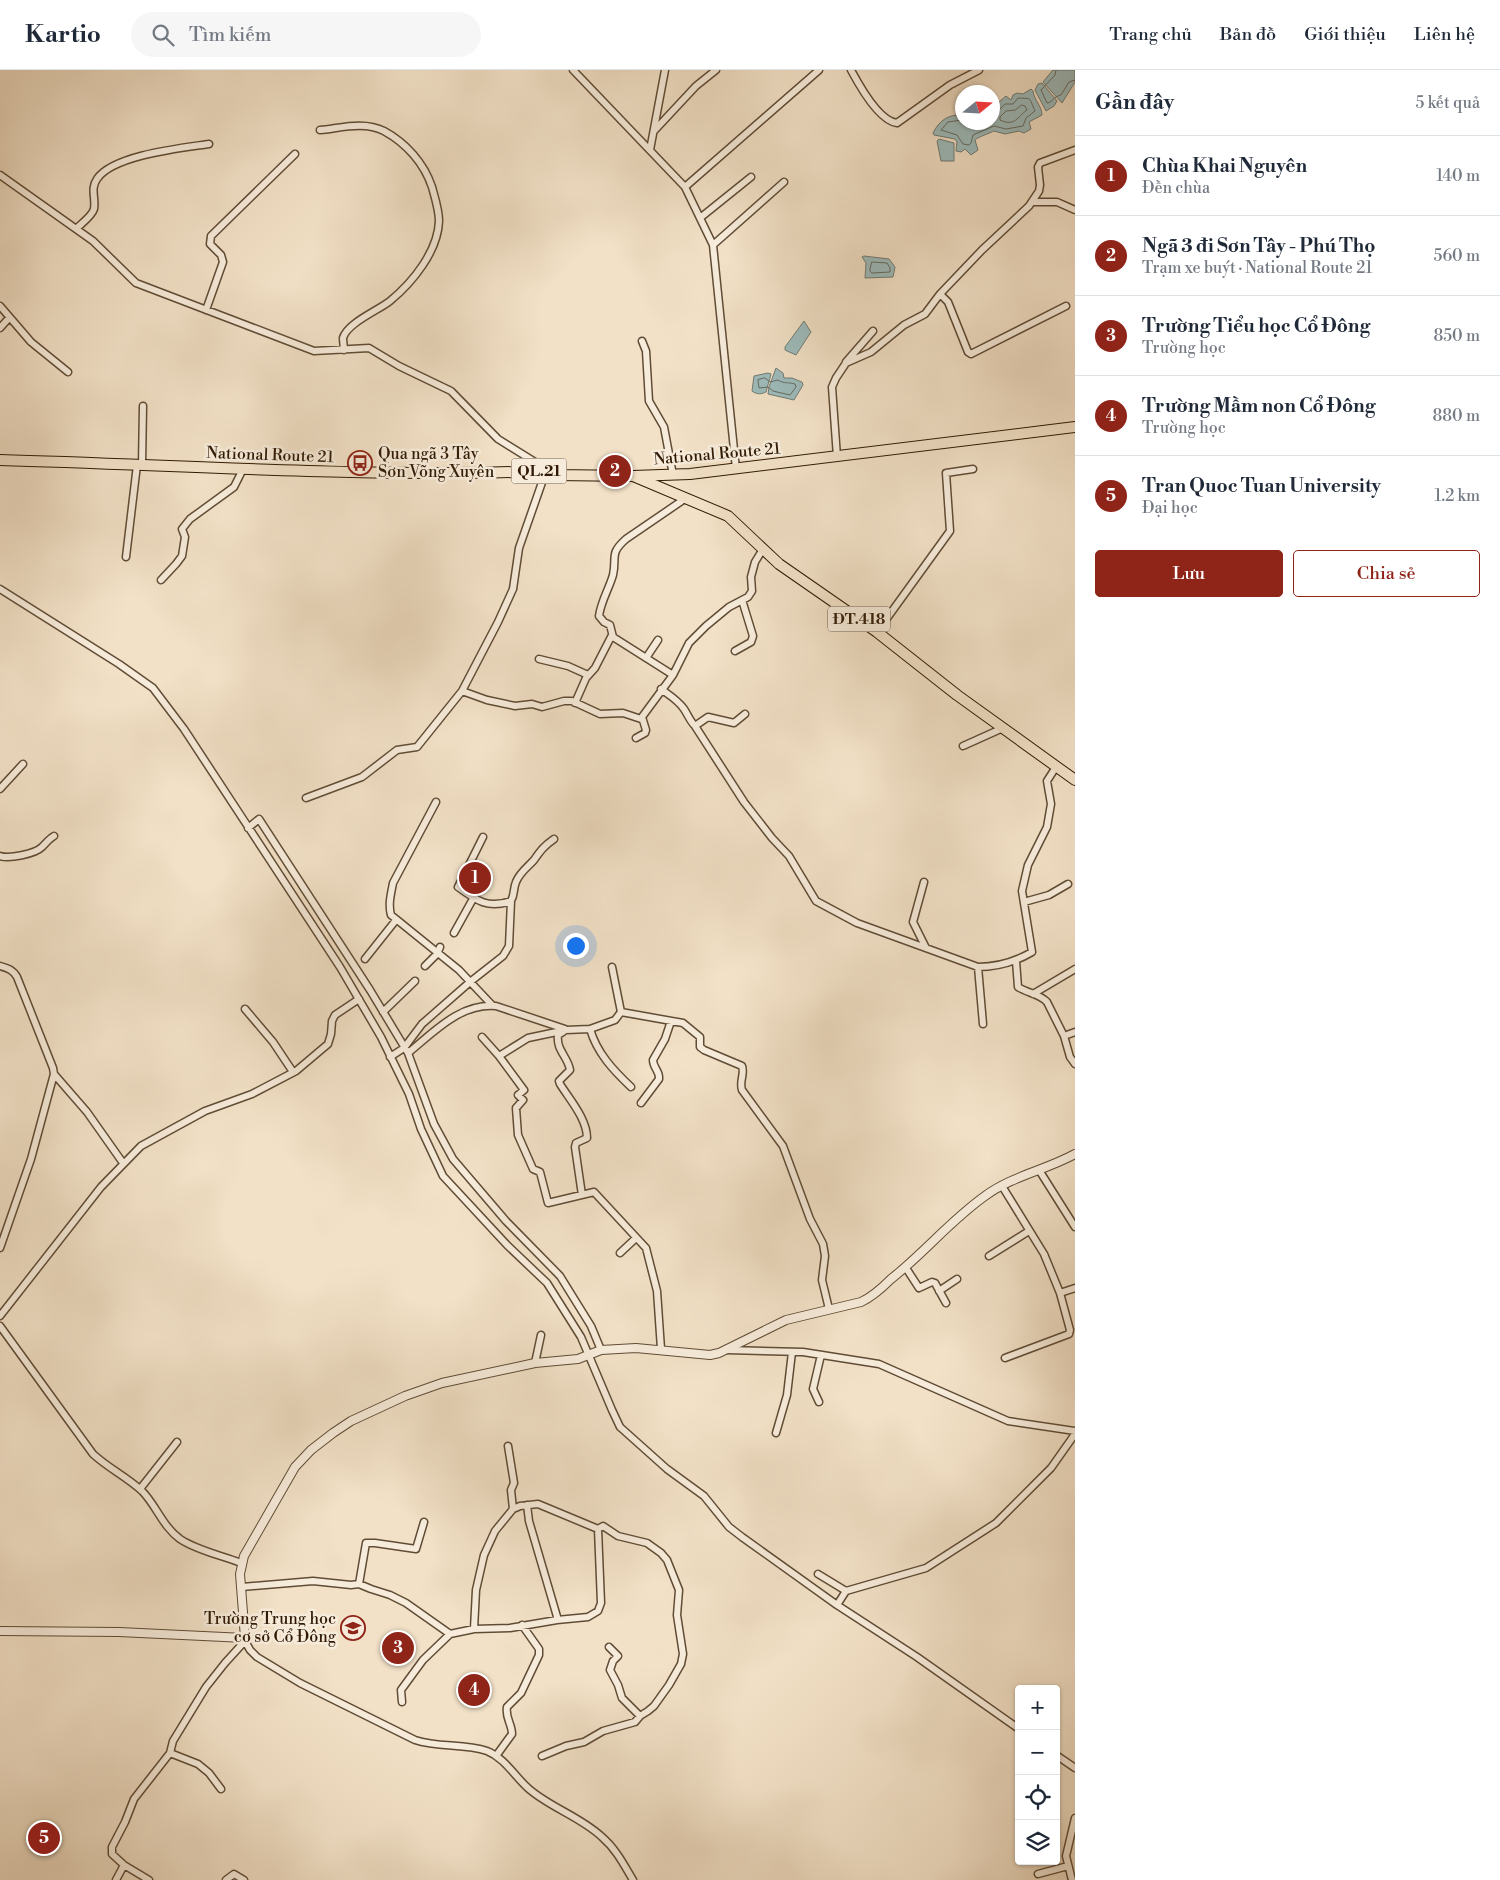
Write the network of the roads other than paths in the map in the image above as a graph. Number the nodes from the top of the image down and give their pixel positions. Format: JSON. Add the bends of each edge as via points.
{"nodes":[{"id":1,"x":573,"y":70,"type":"edge"},
{"id":2,"x":666,"y":70,"type":"edge"},
{"id":3,"x":716,"y":70,"type":"edge"},
{"id":4,"x":819,"y":70,"type":"edge"},
{"id":5,"x":851,"y":70,"type":"edge"},
{"id":6,"x":980,"y":70,"type":"edge"},
{"id":7,"x":320,"y":130,"type":"dead end"},
{"id":8,"x":654,"y":130,"type":"junction"},
{"id":9,"x":209,"y":144,"type":"dead end"},
{"id":10,"x":650,"y":150,"type":"junction"},
{"id":11,"x":1075,"y":150,"type":"edge"},
{"id":12,"x":295,"y":154,"type":"dead end"},
{"id":13,"x":0,"y":176,"type":"edge"},
{"id":14,"x":751,"y":177,"type":"dead end"},
{"id":15,"x":784,"y":182,"type":"dead end"},
{"id":16,"x":685,"y":187,"type":"junction"},
{"id":17,"x":1033,"y":202,"type":"junction"},
{"id":18,"x":1075,"y":210,"type":"edge"},
{"id":19,"x":700,"y":218,"type":"junction"},
{"id":20,"x":76,"y":229,"type":"junction"},
{"id":21,"x":713,"y":245,"type":"junction"},
{"id":22,"x":940,"y":294,"type":"junction"},
{"id":23,"x":0,"y":306,"type":"edge"},
{"id":24,"x":1066,"y":306,"type":"dead end"},
{"id":25,"x":206,"y":310,"type":"junction"},
{"id":26,"x":9,"y":318,"type":"junction"},
{"id":27,"x":0,"y":328,"type":"edge"},
{"id":28,"x":873,"y":331,"type":"dead end"},
{"id":29,"x":642,"y":341,"type":"dead end"},
{"id":30,"x":344,"y":350,"type":"junction"},
{"id":31,"x":846,"y":363,"type":"junction"},
{"id":32,"x":68,"y":372,"type":"dead end"},
{"id":33,"x":142,"y":406,"type":"dead end"},
{"id":34,"x":1075,"y":427,"type":"edge"},
{"id":35,"x":836,"y":457,"type":"junction"},
{"id":36,"x":0,"y":460,"type":"edge"},
{"id":37,"x":139,"y":465,"type":"junction"},
{"id":38,"x":736,"y":469,"type":"junction"},
{"id":39,"x":973,"y":469,"type":"dead end"},
{"id":40,"x":244,"y":470,"type":"junction"},
{"id":41,"x":550,"y":473,"type":"junction"},
{"id":42,"x":673,"y":475,"type":"junction"},
{"id":43,"x":633,"y":476,"type":"junction"},
{"id":44,"x":686,"y":498,"type":"junction"},
{"id":45,"x":764,"y":549,"type":"junction"},
{"id":46,"x":126,"y":557,"type":"dead end"},
{"id":47,"x":161,"y":580,"type":"dead end"},
{"id":48,"x":0,"y":588,"type":"edge"},
{"id":49,"x":742,"y":600,"type":"junction"},
{"id":50,"x":877,"y":632,"type":"junction"},
{"id":51,"x":612,"y":635,"type":"junction"},
{"id":52,"x":658,"y":640,"type":"dead end"},
{"id":53,"x":735,"y":651,"type":"dead end"},
{"id":54,"x":646,"y":658,"type":"junction"},
{"id":55,"x":539,"y":659,"type":"dead end"},
{"id":56,"x":588,"y":675,"type":"junction"},
{"id":57,"x":672,"y":675,"type":"junction"},
{"id":58,"x":661,"y":690,"type":"junction"},
{"id":59,"x":462,"y":691,"type":"junction"},
{"id":60,"x":575,"y":703,"type":"junction"},
{"id":61,"x":744,"y":714,"type":"dead end"},
{"id":62,"x":641,"y":719,"type":"junction"},
{"id":63,"x":696,"y":726,"type":"junction"},
{"id":64,"x":1003,"y":728,"type":"junction"},
{"id":65,"x":636,"y":738,"type":"dead end"},
{"id":66,"x":963,"y":746,"type":"dead end"},
{"id":67,"x":23,"y":764,"type":"dead end"},
{"id":68,"x":1056,"y":767,"type":"junction"},
{"id":69,"x":1075,"y":780,"type":"edge"},
{"id":70,"x":0,"y":790,"type":"edge"},
{"id":71,"x":306,"y":798,"type":"dead end"},
{"id":72,"x":436,"y":802,"type":"dead end"},
{"id":73,"x":248,"y":828,"type":"junction"},
{"id":74,"x":54,"y":836,"type":"dead end"},
{"id":75,"x":482,"y":837,"type":"dead end"},
{"id":76,"x":554,"y":840,"type":"dead end"},
{"id":77,"x":0,"y":856,"type":"edge"},
{"id":78,"x":924,"y":882,"type":"dead end"},
{"id":79,"x":1068,"y":884,"type":"dead end"},
{"id":80,"x":474,"y":897,"type":"junction"},
{"id":81,"x":511,"y":901,"type":"junction"},
{"id":82,"x":1024,"y":902,"type":"junction"},
{"id":83,"x":396,"y":920,"type":"junction"},
{"id":84,"x":454,"y":933,"type":"dead end"},
{"id":85,"x":440,"y":947,"type":"dead end"},
{"id":86,"x":926,"y":948,"type":"junction"},
{"id":87,"x":437,"y":954,"type":"junction"},
{"id":88,"x":365,"y":959,"type":"dead end"},
{"id":89,"x":1016,"y":961,"type":"junction"},
{"id":90,"x":0,"y":966,"type":"edge"},
{"id":91,"x":425,"y":966,"type":"dead end"},
{"id":92,"x":612,"y":967,"type":"dead end"},
{"id":93,"x":978,"y":967,"type":"junction"},
{"id":94,"x":1075,"y":969,"type":"edge"},
{"id":95,"x":414,"y":981,"type":"dead end"},
{"id":96,"x":470,"y":982,"type":"junction"},
{"id":97,"x":1033,"y":994,"type":"junction"},
{"id":98,"x":358,"y":999,"type":"junction"},
{"id":99,"x":492,"y":1005,"type":"junction"},
{"id":100,"x":245,"y":1009,"type":"dead end"},
{"id":101,"x":383,"y":1012,"type":"junction"},
{"id":102,"x":621,"y":1012,"type":"junction"},
{"id":103,"x":671,"y":1021,"type":"junction"},
{"id":104,"x":983,"y":1024,"type":"dead end"},
{"id":105,"x":590,"y":1029,"type":"junction"},
{"id":106,"x":566,"y":1030,"type":"junction"},
{"id":107,"x":1075,"y":1032,"type":"edge"},
{"id":108,"x":1064,"y":1036,"type":"junction"},
{"id":109,"x":482,"y":1037,"type":"dead end"},
{"id":110,"x":406,"y":1050,"type":"junction"},
{"id":111,"x":390,"y":1056,"type":"junction"},
{"id":112,"x":499,"y":1056,"type":"junction"},
{"id":113,"x":1075,"y":1064,"type":"edge"},
{"id":114,"x":293,"y":1072,"type":"junction"},
{"id":115,"x":54,"y":1074,"type":"junction"},
{"id":116,"x":631,"y":1087,"type":"dead end"},
{"id":117,"x":641,"y":1103,"type":"dead end"},
{"id":118,"x":1075,"y":1154,"type":"edge"},
{"id":119,"x":123,"y":1163,"type":"junction"},
{"id":120,"x":1039,"y":1170,"type":"junction"},
{"id":121,"x":1002,"y":1186,"type":"junction"},
{"id":122,"x":582,"y":1195,"type":"junction"},
{"id":123,"x":1072,"y":1216,"type":"edge"},
{"id":124,"x":1075,"y":1227,"type":"edge"},
{"id":125,"x":1030,"y":1231,"type":"junction"},
{"id":126,"x":636,"y":1238,"type":"junction"},
{"id":127,"x":0,"y":1248,"type":"edge"},
{"id":128,"x":620,"y":1253,"type":"dead end"},
{"id":129,"x":989,"y":1256,"type":"dead end"},
{"id":130,"x":906,"y":1268,"type":"junction"},
{"id":131,"x":957,"y":1280,"type":"dead end"},
{"id":132,"x":1075,"y":1288,"type":"edge"},
{"id":133,"x":939,"y":1291,"type":"junction"},
{"id":134,"x":1060,"y":1293,"type":"junction"},
{"id":135,"x":946,"y":1303,"type":"dead end"},
{"id":136,"x":829,"y":1309,"type":"junction"},
{"id":137,"x":0,"y":1316,"type":"edge"},
{"id":138,"x":0,"y":1326,"type":"edge"},
{"id":139,"x":542,"y":1335,"type":"dead end"},
{"id":140,"x":661,"y":1349,"type":"junction"},
{"id":141,"x":727,"y":1350,"type":"junction"},
{"id":142,"x":792,"y":1352,"type":"junction"},
{"id":143,"x":595,"y":1353,"type":"junction"},
{"id":144,"x":821,"y":1355,"type":"junction"},
{"id":145,"x":1005,"y":1358,"type":"dead end"},
{"id":146,"x":535,"y":1363,"type":"junction"},
{"id":147,"x":819,"y":1402,"type":"dead end"},
{"id":148,"x":776,"y":1432,"type":"dead end"},
{"id":149,"x":1075,"y":1433,"type":"edge"},
{"id":150,"x":177,"y":1442,"type":"dead end"},
{"id":151,"x":508,"y":1446,"type":"dead end"},
{"id":152,"x":140,"y":1489,"type":"junction"},
{"id":153,"x":527,"y":1505,"type":"junction"},
{"id":154,"x":513,"y":1509,"type":"junction"},
{"id":155,"x":424,"y":1522,"type":"dead end"},
{"id":156,"x":598,"y":1529,"type":"junction"},
{"id":157,"x":241,"y":1563,"type":"junction"},
{"id":158,"x":818,"y":1574,"type":"dead end"},
{"id":159,"x":359,"y":1584,"type":"junction"},
{"id":160,"x":242,"y":1587,"type":"junction"},
{"id":161,"x":846,"y":1591,"type":"junction"},
{"id":162,"x":837,"y":1605,"type":"junction"},
{"id":163,"x":558,"y":1620,"type":"junction"},
{"id":164,"x":522,"y":1626,"type":"junction"},
{"id":165,"x":474,"y":1629,"type":"junction"},
{"id":166,"x":0,"y":1631,"type":"edge"},
{"id":167,"x":450,"y":1634,"type":"junction"},
{"id":168,"x":245,"y":1640,"type":"junction"},
{"id":169,"x":609,"y":1647,"type":"dead end"},
{"id":170,"x":402,"y":1702,"type":"dead end"},
{"id":171,"x":640,"y":1716,"type":"junction"},
{"id":172,"x":1015,"y":1726,"type":"edge"},
{"id":173,"x":170,"y":1753,"type":"junction"},
{"id":174,"x":496,"y":1756,"type":"junction"},
{"id":175,"x":542,"y":1756,"type":"dead end"},
{"id":176,"x":1060,"y":1758,"type":"edge"},
{"id":177,"x":1075,"y":1768,"type":"edge"},
{"id":178,"x":221,"y":1789,"type":"dead end"},
{"id":179,"x":1075,"y":1818,"type":"edge"},
{"id":180,"x":124,"y":1865,"type":"junction"},
{"id":181,"x":1068,"y":1866,"type":"junction"},
{"id":182,"x":1038,"y":1874,"type":"dead end"},
{"id":183,"x":116,"y":1880,"type":"edge"},
{"id":184,"x":149,"y":1880,"type":"edge"},
{"id":185,"x":226,"y":1880,"type":"edge"},
{"id":186,"x":244,"y":1880,"type":"edge"},
{"id":187,"x":634,"y":1880,"type":"edge"},
{"id":188,"x":1072,"y":1880,"type":"edge"}],
"edges":[{"from":1,"to":10,"type":"street"},
{"from":2,"to":8,"type":"street"},
{"from":3,"to":8,"type":"street"},
{"from":4,"to":16,"type":"street"},
{"from":5,"to":6,"type":"street","via":[[868,99],[890,121],[897,123],[950,85]]},
{"from":7,"to":30,"type":"street","via":[[366,125],[391,135],[422,166],[438,209],[437,233],[432,249],[418,271],[389,302],[348,331],[343,338]]},
{"from":8,"to":10,"type":"street"},
{"from":9,"to":20,"type":"street","via":[[140,156],[100,175],[95,183],[92,213]]},
{"from":10,"to":16,"type":"street"},
{"from":11,"to":17,"type":"street","via":[[1040,164],[1040,185]]},
{"from":12,"to":25,"type":"street","via":[[211,236],[210,244],[223,262]]},
{"from":13,"to":20,"type":"street"},
{"from":14,"to":19,"type":"street"},
{"from":15,"to":21,"type":"street"},
{"from":16,"to":19,"type":"street"},
{"from":17,"to":18,"type":"street","via":[[1057,202]]},
{"from":17,"to":22,"type":"street"},
{"from":19,"to":21,"type":"street"},
{"from":20,"to":25,"type":"street","via":[[94,241],[136,283]]},
{"from":21,"to":38,"type":"street"},
{"from":22,"to":24,"type":"street","via":[[948,302],[971,354]]},
{"from":22,"to":31,"type":"street","via":[[923,316],[904,324],[871,352]]},
{"from":23,"to":26,"type":"street"},
{"from":25,"to":30,"type":"street","via":[[314,351]]},
{"from":26,"to":27,"type":"street"},
{"from":26,"to":32,"type":"street","via":[[31,342]]},
{"from":28,"to":31,"type":"street"},
{"from":29,"to":42,"type":"street","via":[[646,351],[649,401],[664,427]]},
{"from":30,"to":41,"type":"street","via":[[368,348],[451,391],[498,439]]},
{"from":31,"to":35,"type":"street","via":[[832,387]]},
{"from":33,"to":37,"type":"street"},
{"from":34,"to":35,"type":"main road","name":"National Route 21","number":"QL.21"},
{"from":35,"to":38,"type":"main road","name":"National Route 21","number":"QL.21"},
{"from":36,"to":37,"type":"main road","name":"National Route 21","number":"QL.21"},
{"from":37,"to":40,"type":"main road","name":"National Route 21","number":"QL.21"},
{"from":37,"to":46,"type":"street"},
{"from":38,"to":42,"type":"main road","name":"National Route 21","number":"QL.21"},
{"from":39,"to":50,"type":"street","via":[[946,473],[950,531]]},
{"from":40,"to":41,"type":"main road","name":"National Route 21","number":"QL.21"},
{"from":40,"to":47,"type":"street","via":[[234,487],[190,519],[182,529],[186,537],[182,556]]},
{"from":41,"to":43,"type":"main road","name":"National Route 21","number":"QL.21"},
{"from":41,"to":59,"type":"street","via":[[519,548],[512,589]]},
{"from":42,"to":43,"type":"main road","name":"National Route 21","number":"QL.21"},
{"from":43,"to":44,"type":"main road","number":"ĐT.418"},
{"from":44,"to":45,"type":"main road","number":"ĐT.418","via":[[728,516]]},
{"from":44,"to":51,"type":"street","via":[[618,547],[599,616],[610,625]]},
{"from":45,"to":49,"type":"street","via":[[755,562],[752,591]]},
{"from":45,"to":50,"type":"main road","number":"ĐT.418","via":[[780,564]]},
{"from":48,"to":73,"type":"street","via":[[153,688],[184,729]]},
{"from":49,"to":53,"type":"street","via":[[753,636],[751,642]]},
{"from":49,"to":57,"type":"street","via":[[729,607],[689,643]]},
{"from":50,"to":64,"type":"main road","number":"ĐT.418"},
{"from":51,"to":54,"type":"street"},
{"from":51,"to":56,"type":"street"},
{"from":52,"to":54,"type":"street"},
{"from":54,"to":57,"type":"street"},
{"from":55,"to":56,"type":"street"},
{"from":56,"to":60,"type":"street"},
{"from":57,"to":58,"type":"street"},
{"from":58,"to":62,"type":"street"},
{"from":58,"to":63,"type":"street","via":[[674,698]]},
{"from":59,"to":60,"type":"street","via":[[515,706],[532,704],[542,707],[564,701]]},
{"from":59,"to":71,"type":"street","via":[[417,747],[397,750],[362,777]]},
{"from":60,"to":62,"type":"street","via":[[600,714],[623,713]]},
{"from":61,"to":63,"type":"street","via":[[734,723],[708,716]]},
{"from":62,"to":65,"type":"street","via":[[646,732]]},
{"from":63,"to":86,"type":"street","via":[[744,802],[788,856],[816,901],[857,923]]},
{"from":64,"to":66,"type":"street"},
{"from":64,"to":68,"type":"main road","number":"ĐT.418"},
{"from":67,"to":70,"type":"street"},
{"from":68,"to":69,"type":"main road","number":"ĐT.418"},
{"from":68,"to":82,"type":"street","via":[[1047,781],[1051,804],[1047,827],[1028,865],[1022,890]]},
{"from":72,"to":83,"type":"street","via":[[393,883],[389,908]]},
{"from":73,"to":98,"type":"street","via":[[340,966]]},
{"from":73,"to":101,"type":"street","via":[[259,819]]},
{"from":74,"to":77,"type":"street","via":[[41,848],[12,857]]},
{"from":75,"to":80,"type":"street","via":[[458,887]]},
{"from":76,"to":81,"type":"street","via":[[542,848],[520,874]]},
{"from":78,"to":86,"type":"street","via":[[913,922]]},
{"from":79,"to":82,"type":"street","via":[[1049,895]]},
{"from":80,"to":81,"type":"street","via":[[488,905]]},
{"from":80,"to":84,"type":"street"},
{"from":81,"to":96,"type":"street","via":[[509,946],[503,956]]},
{"from":82,"to":89,"type":"street","via":[[1032,952]]},
{"from":83,"to":87,"type":"street"},
{"from":83,"to":88,"type":"street"},
{"from":85,"to":87,"type":"street"},
{"from":86,"to":93,"type":"street"},
{"from":87,"to":91,"type":"street"},
{"from":87,"to":96,"type":"street"},
{"from":89,"to":93,"type":"street"},
{"from":89,"to":97,"type":"street","via":[[1018,987]]},
{"from":90,"to":115,"type":"street","via":[[10,969],[17,977]]},
{"from":92,"to":102,"type":"street"},
{"from":93,"to":104,"type":"street"},
{"from":94,"to":97,"type":"street"},
{"from":95,"to":101,"type":"street"},
{"from":96,"to":99,"type":"street"},
{"from":96,"to":110,"type":"street","via":[[422,1024]]},
{"from":97,"to":108,"type":"street","via":[[1047,1002]]},
{"from":98,"to":111,"type":"street"},
{"from":98,"to":114,"type":"street","via":[[335,1015],[328,1044]]},
{"from":99,"to":106,"type":"street"},
{"from":99,"to":110,"type":"street","via":[[453,1016]]},
{"from":100,"to":114,"type":"street"},
{"from":101,"to":110,"type":"street"},
{"from":102,"to":103,"type":"street"},
{"from":102,"to":105,"type":"street","via":[[615,1020]]},
{"from":103,"to":117,"type":"street","via":[[653,1060],[659,1079]]},
{"from":103,"to":136,"type":"street","via":[[683,1023],[696,1032],[704,1050],[742,1066],[742,1090],[782,1146],[823,1244],[826,1256],[822,1280]]},
{"from":105,"to":106,"type":"street"},
{"from":105,"to":116,"type":"street","via":[[602,1056]]},
{"from":106,"to":112,"type":"street","via":[[528,1038]]},
{"from":106,"to":122,"type":"street","via":[[558,1035],[557,1041],[570,1070],[559,1081],[587,1134],[587,1138],[575,1146]]},
{"from":107,"to":108,"type":"street"},
{"from":108,"to":113,"type":"street"},
{"from":109,"to":112,"type":"street"},
{"from":110,"to":111,"type":"street"},
{"from":110,"to":143,"type":"street","via":[[434,1124],[454,1159],[506,1221],[560,1276],[592,1326]]},
{"from":111,"to":143,"type":"street","via":[[443,1176],[547,1283]]},
{"from":112,"to":122,"type":"street","via":[[524,1090],[518,1096],[523,1100],[516,1108],[518,1135],[533,1169],[540,1172],[548,1203]]},
{"from":114,"to":119,"type":"street","via":[[252,1094],[205,1111],[160,1134]]},
{"from":115,"to":119,"type":"street","via":[[87,1112]]},
{"from":115,"to":127,"type":"street","via":[[30,1160]]},
{"from":118,"to":120,"type":"street"},
{"from":119,"to":137,"type":"street"},
{"from":120,"to":121,"type":"street"},
{"from":120,"to":123,"type":"street"},
{"from":121,"to":125,"type":"street"},
{"from":121,"to":130,"type":"street","via":[[945,1229]]},
{"from":122,"to":126,"type":"street","via":[[594,1192]]},
{"from":123,"to":124,"type":"street"},
{"from":125,"to":129,"type":"street"},
{"from":125,"to":134,"type":"street","via":[[1044,1254]]},
{"from":126,"to":128,"type":"street"},
{"from":126,"to":140,"type":"street","via":[[646,1248],[657,1291]]},
{"from":130,"to":133,"type":"street","via":[[919,1288],[932,1282]]},
{"from":130,"to":136,"type":"street","via":[[866,1299]]},
{"from":131,"to":133,"type":"street"},
{"from":132,"to":134,"type":"street"},
{"from":133,"to":135,"type":"street"},
{"from":134,"to":145,"type":"street","via":[[1069,1334]]},
{"from":136,"to":141,"type":"street","via":[[786,1320]]},
{"from":138,"to":152,"type":"street","via":[[92,1454]]},
{"from":139,"to":146,"type":"street"},
{"from":140,"to":141,"type":"street","via":[[710,1354]]},
{"from":140,"to":143,"type":"street","via":[[628,1347]]},
{"from":141,"to":142,"type":"street"},
{"from":142,"to":144,"type":"street"},
{"from":142,"to":148,"type":"street","via":[[787,1395]]},
{"from":143,"to":146,"type":"street","via":[[578,1359]]},
{"from":143,"to":162,"type":"street","via":[[614,1415],[626,1433],[704,1496],[729,1527]]},
{"from":144,"to":147,"type":"street","via":[[813,1389]]},
{"from":144,"to":149,"type":"street","via":[[879,1364],[1008,1421]]},
{"from":146,"to":157,"type":"street","via":[[442,1382],[351,1421],[333,1433],[302,1458],[286,1480]]},
{"from":149,"to":161,"type":"street","via":[[1051,1468],[996,1523],[926,1568]]},
{"from":150,"to":152,"type":"street"},
{"from":151,"to":154,"type":"street","via":[[514,1482],[511,1490]]},
{"from":152,"to":157,"type":"street","via":[[181,1539]]},
{"from":153,"to":154,"type":"street"},
{"from":153,"to":156,"type":"street","via":[[538,1504]]},
{"from":153,"to":163,"type":"street"},
{"from":154,"to":165,"type":"street","via":[[495,1532],[481,1566]]},
{"from":155,"to":159,"type":"street","via":[[416,1549],[366,1543]]},
{"from":156,"to":163,"type":"street","via":[[600,1607],[588,1617]]},
{"from":156,"to":171,"type":"street","via":[[603,1526],[618,1536],[647,1543],[667,1560],[678,1586],[681,1664],[654,1706]]},
{"from":157,"to":160,"type":"street"},
{"from":158,"to":161,"type":"street"},
{"from":159,"to":160,"type":"street","via":[[313,1581]]},
{"from":159,"to":167,"type":"street","via":[[406,1602]]},
{"from":160,"to":168,"type":"street"},
{"from":161,"to":162,"type":"street"},
{"from":162,"to":172,"type":"street"},
{"from":163,"to":164,"type":"street"},
{"from":164,"to":165,"type":"street"},
{"from":164,"to":174,"type":"street","via":[[539,1649],[539,1655],[521,1693],[507,1707],[512,1734]]},
{"from":165,"to":167,"type":"street"},
{"from":166,"to":168,"type":"street","via":[[119,1632]]},
{"from":167,"to":170,"type":"street","via":[[414,1671],[401,1690]]},
{"from":168,"to":173,"type":"street","via":[[206,1687],[173,1741]]},
{"from":168,"to":174,"type":"street","via":[[258,1657],[300,1683],[415,1740],[434,1746],[478,1749]]},
{"from":169,"to":171,"type":"street","via":[[618,1656],[610,1670],[622,1698]]},
{"from":171,"to":175,"type":"street","via":[[635,1722]]},
{"from":173,"to":178,"type":"street","via":[[198,1764]]},
{"from":173,"to":180,"type":"street","via":[[134,1799],[112,1847],[112,1854]]},
{"from":174,"to":187,"type":"street","via":[[529,1789],[601,1835]]},
{"from":176,"to":177,"type":"street"},
{"from":179,"to":181,"type":"street","via":[[1066,1856]]},
{"from":180,"to":183,"type":"street"},
{"from":180,"to":184,"type":"street"},
{"from":181,"to":182,"type":"street"},
{"from":181,"to":188,"type":"street"},
{"from":185,"to":186,"type":"street","via":[[234,1874]]}]}
